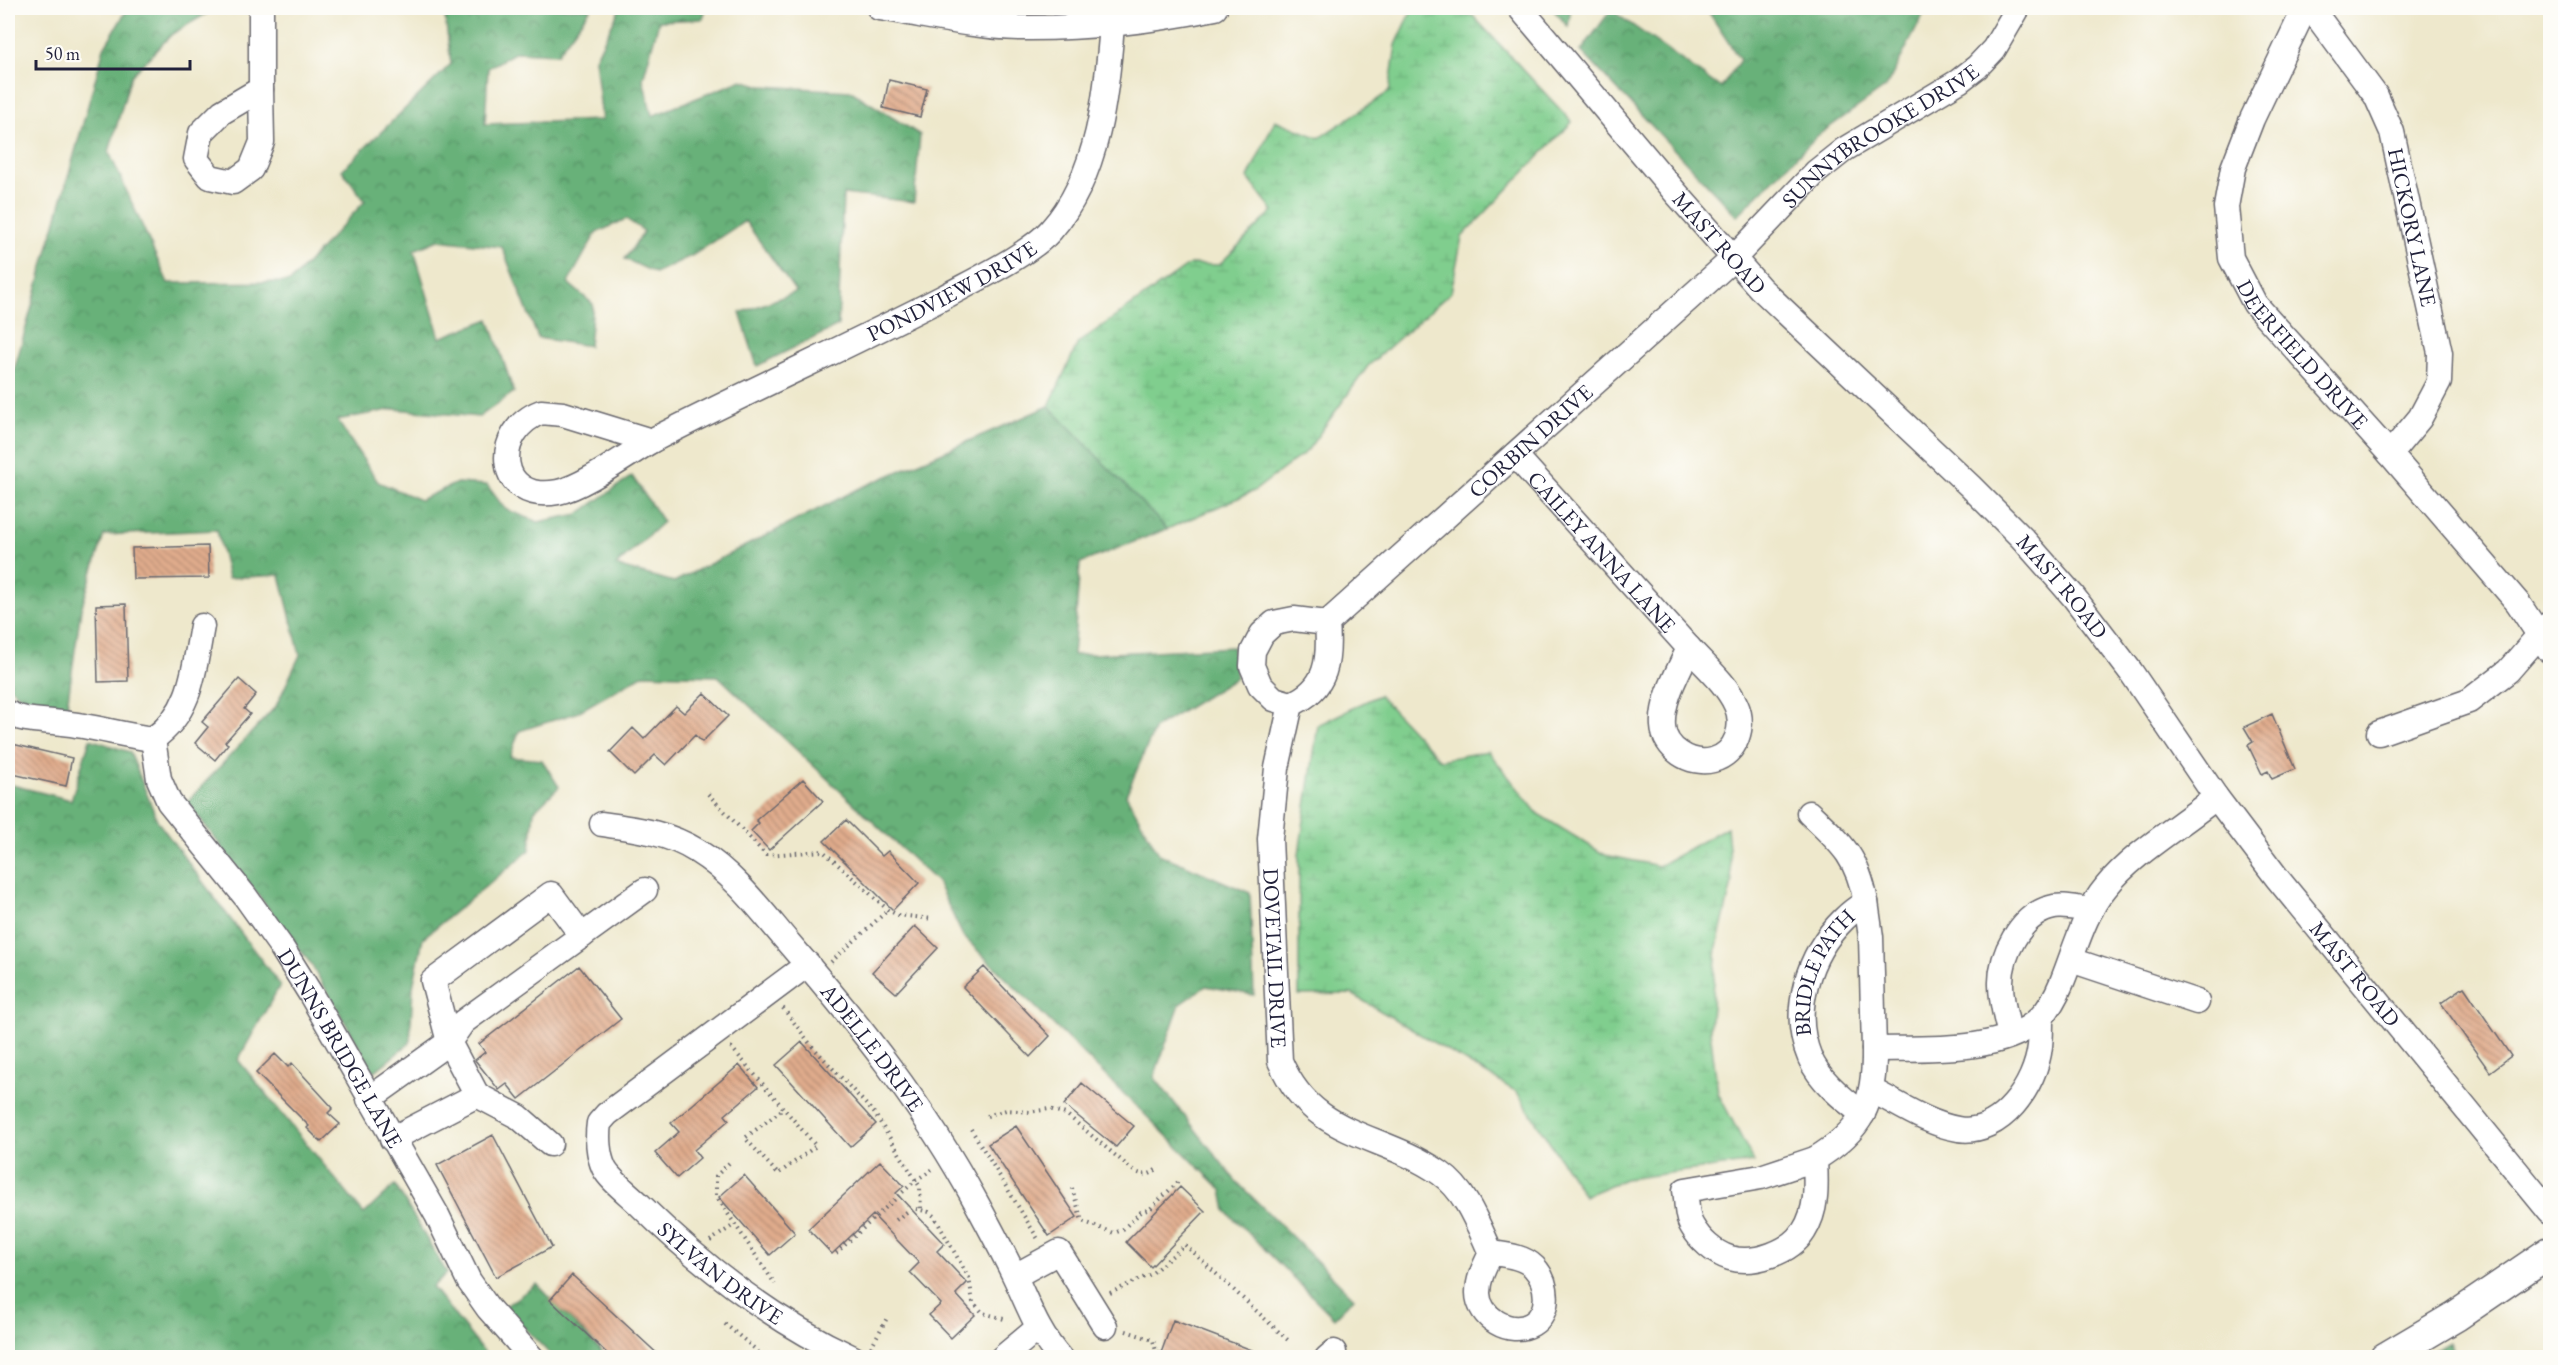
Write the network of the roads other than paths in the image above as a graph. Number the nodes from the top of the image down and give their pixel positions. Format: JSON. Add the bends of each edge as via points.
{"nodes":[{"id":1,"x":261,"y":8,"type":"edge"},
{"id":2,"x":879,"y":8,"type":"edge"},
{"id":3,"x":1215,"y":8,"type":"edge"},
{"id":4,"x":1520,"y":8,"type":"edge"},
{"id":5,"x":2018,"y":8,"type":"edge"},
{"id":6,"x":2304,"y":8,"type":"edge"},
{"id":7,"x":2311,"y":8,"type":"edge"},
{"id":8,"x":1112,"y":24,"type":"junction"},
{"id":9,"x":261,"y":89,"type":"dead end"},
{"id":10,"x":1734,"y":258,"type":"junction"},
{"id":11,"x":651,"y":441,"type":"junction"},
{"id":12,"x":2390,"y":454,"type":"junction"},
{"id":13,"x":1515,"y":456,"type":"junction"},
{"id":14,"x":1327,"y":623,"type":"junction"},
{"id":15,"x":202,"y":626,"type":"dead end"},
{"id":16,"x":2547,"y":636,"type":"edge"},
{"id":17,"x":1689,"y":648,"type":"dead end"},
{"id":18,"x":1291,"y":704,"type":"junction"},
{"id":19,"x":8,"y":713,"type":"edge"},
{"id":20,"x":2379,"y":733,"type":"dead end"},
{"id":21,"x":153,"y":739,"type":"junction"},
{"id":22,"x":2216,"y":797,"type":"junction"},
{"id":23,"x":1809,"y":813,"type":"dead end"},
{"id":24,"x":602,"y":824,"type":"dead end"},
{"id":25,"x":645,"y":890,"type":"dead end"},
{"id":26,"x":1866,"y":902,"type":"junction"},
{"id":27,"x":2091,"y":910,"type":"junction"},
{"id":28,"x":582,"y":936,"type":"junction"},
{"id":29,"x":2071,"y":960,"type":"junction"},
{"id":30,"x":819,"y":964,"type":"junction"},
{"id":31,"x":2197,"y":1002,"type":"dead end"},
{"id":32,"x":2041,"y":1018,"type":"junction"},
{"id":33,"x":2010,"y":1035,"type":"junction"},
{"id":34,"x":448,"y":1042,"type":"junction"},
{"id":35,"x":1874,"y":1049,"type":"junction"},
{"id":36,"x":1873,"y":1091,"type":"junction"},
{"id":37,"x":477,"y":1095,"type":"junction"},
{"id":38,"x":369,"y":1099,"type":"junction"},
{"id":39,"x":1863,"y":1114,"type":"junction"},
{"id":40,"x":392,"y":1139,"type":"junction"},
{"id":41,"x":550,"y":1144,"type":"dead end"},
{"id":42,"x":1815,"y":1159,"type":"junction"},
{"id":43,"x":2550,"y":1212,"type":"edge"},
{"id":44,"x":2550,"y":1252,"type":"edge"},
{"id":45,"x":1491,"y":1253,"type":"dead end"},
{"id":46,"x":1015,"y":1276,"type":"junction"},
{"id":47,"x":1105,"y":1326,"type":"road end"},
{"id":48,"x":1038,"y":1329,"type":"junction"},
{"id":49,"x":862,"y":1353,"type":"edge"},
{"id":50,"x":532,"y":1358,"type":"edge"},
{"id":51,"x":1002,"y":1358,"type":"edge"},
{"id":52,"x":1060,"y":1358,"type":"edge"},
{"id":53,"x":2385,"y":1358,"type":"edge"}],
"edges":[{"from":1,"to":9,"type":"street"},
{"from":2,"to":8,"type":"street","via":[[1018,28]]},
{"from":3,"to":8,"type":"street"},
{"from":4,"to":10,"type":"street","name":"MAST ROAD"},
{"from":5,"to":10,"type":"street","name":"SUNNYBROOKE DRIVE","via":[[1994,48],[1977,67],[1845,149],[1816,172]]},
{"from":6,"to":12,"type":"street","name":"DEERFIELD DRIVE","via":[[2233,168],[2226,207],[2231,258],[2255,304]]},
{"from":7,"to":12,"type":"street","name":"HICKORY LANE","via":[[2376,96],[2392,132],[2440,353],[2439,382],[2420,418]]},
{"from":8,"to":11,"type":"street","name":"PONDVIEW DRIVE","via":[[1092,152],[1069,206],[1050,231],[988,274]]},
{"from":10,"to":13,"type":"street","name":"CORBIN DRIVE"},
{"from":10,"to":22,"type":"street","name":"MAST ROAD","via":[[1760,288],[1970,486],[2051,571],[2132,672]]},
{"from":11,"to":11,"type":"street","name":"PONDVIEW DRIVE","via":[[560,492],[542,494],[523,489],[510,478],[506,463],[514,431],[527,417],[541,412],[563,414]]},
{"from":12,"to":16,"type":"street","name":"DEERFIELD DRIVE"},
{"from":13,"to":14,"type":"street","name":"CORBIN DRIVE"},
{"from":13,"to":17,"type":"street","name":"CAILEY ANNA LANE"},
{"from":14,"to":18,"type":"street","via":[[1330,650],[1324,673],[1306,698]]},
{"from":14,"to":18,"type":"street","via":[[1294,619],[1274,623],[1253,651],[1252,666],[1260,685],[1274,699]]},
{"from":15,"to":21,"type":"street","via":[[192,682],[184,702],[168,729]]},
{"from":16,"to":20,"type":"street","via":[[2469,701]]},
{"from":18,"to":45,"type":"street","name":"DOVETAIL DRIVE","via":[[1277,768],[1270,839],[1280,1061],[1289,1084],[1306,1104],[1328,1120],[1441,1173],[1469,1205]]},
{"from":19,"to":21,"type":"street","via":[[28,720]]},
{"from":21,"to":38,"type":"street","name":"DUNNS BRIDGE LANE","via":[[159,779],[169,802],[280,945]]},
{"from":22,"to":27,"type":"street","via":[[2122,870],[2105,887]]},
{"from":22,"to":43,"type":"street","name":"MAST ROAD","via":[[2278,879]]},
{"from":23,"to":26,"type":"street","via":[[1857,866]]},
{"from":24,"to":30,"type":"street","name":"ADELLE DRIVE","via":[[653,831],[698,851]]},
{"from":25,"to":28,"type":"street"},
{"from":26,"to":35,"type":"street","name":"BRIDLE PATH","via":[[1871,937]]},
{"from":26,"to":39,"type":"street","name":"BRIDLE PATH","via":[[1844,919],[1813,963],[1801,1013],[1810,1060],[1839,1094]]},
{"from":27,"to":29,"type":"street"},
{"from":27,"to":33,"type":"street","via":[[2051,907],[2034,915],[2021,928],[2007,954],[2000,982]]},
{"from":28,"to":34,"type":"street","via":[[463,1022]]},
{"from":28,"to":34,"type":"street","via":[[551,894],[433,981]]},
{"from":29,"to":31,"type":"street"},
{"from":29,"to":32,"type":"street"},
{"from":30,"to":46,"type":"street","name":"ADELLE DRIVE","via":[[916,1103],[967,1186]]},
{"from":30,"to":49,"type":"street","name":"SYLVAN DRIVE","via":[[770,992],[636,1090],[599,1123],[599,1147],[604,1169],[664,1229],[726,1280],[790,1324]]},
{"from":32,"to":33,"type":"street"},
{"from":32,"to":36,"type":"street","via":[[2040,1047],[2033,1072],[2017,1102],[1988,1126],[1956,1129]]},
{"from":33,"to":35,"type":"street","via":[[1970,1046]]},
{"from":34,"to":37,"type":"street"},
{"from":34,"to":38,"type":"street"},
{"from":35,"to":36,"type":"street","name":"BRIDLE PATH"},
{"from":36,"to":39,"type":"street","name":"BRIDLE PATH"},
{"from":37,"to":40,"type":"street"},
{"from":37,"to":41,"type":"street","via":[[519,1117]]},
{"from":38,"to":40,"type":"street","name":"DUNNS BRIDGE LANE"},
{"from":39,"to":42,"type":"street","via":[[1836,1146]]},
{"from":40,"to":50,"type":"street","name":"DUNNS BRIDGE LANE","via":[[437,1215],[469,1281]]},
{"from":42,"to":42,"type":"street","via":[[1761,1177],[1685,1190],[1690,1223],[1714,1251],[1731,1258],[1750,1260],[1776,1253],[1804,1232],[1812,1214]]},
{"from":44,"to":53,"type":"main road","via":[[2456,1316]]},
{"from":46,"to":47,"type":"street","via":[[1059,1252]]},
{"from":46,"to":48,"type":"street","name":"ADELLE DRIVE"},
{"from":48,"to":51,"type":"street"},
{"from":48,"to":52,"type":"street","name":"ADELLE DRIVE"}]}
